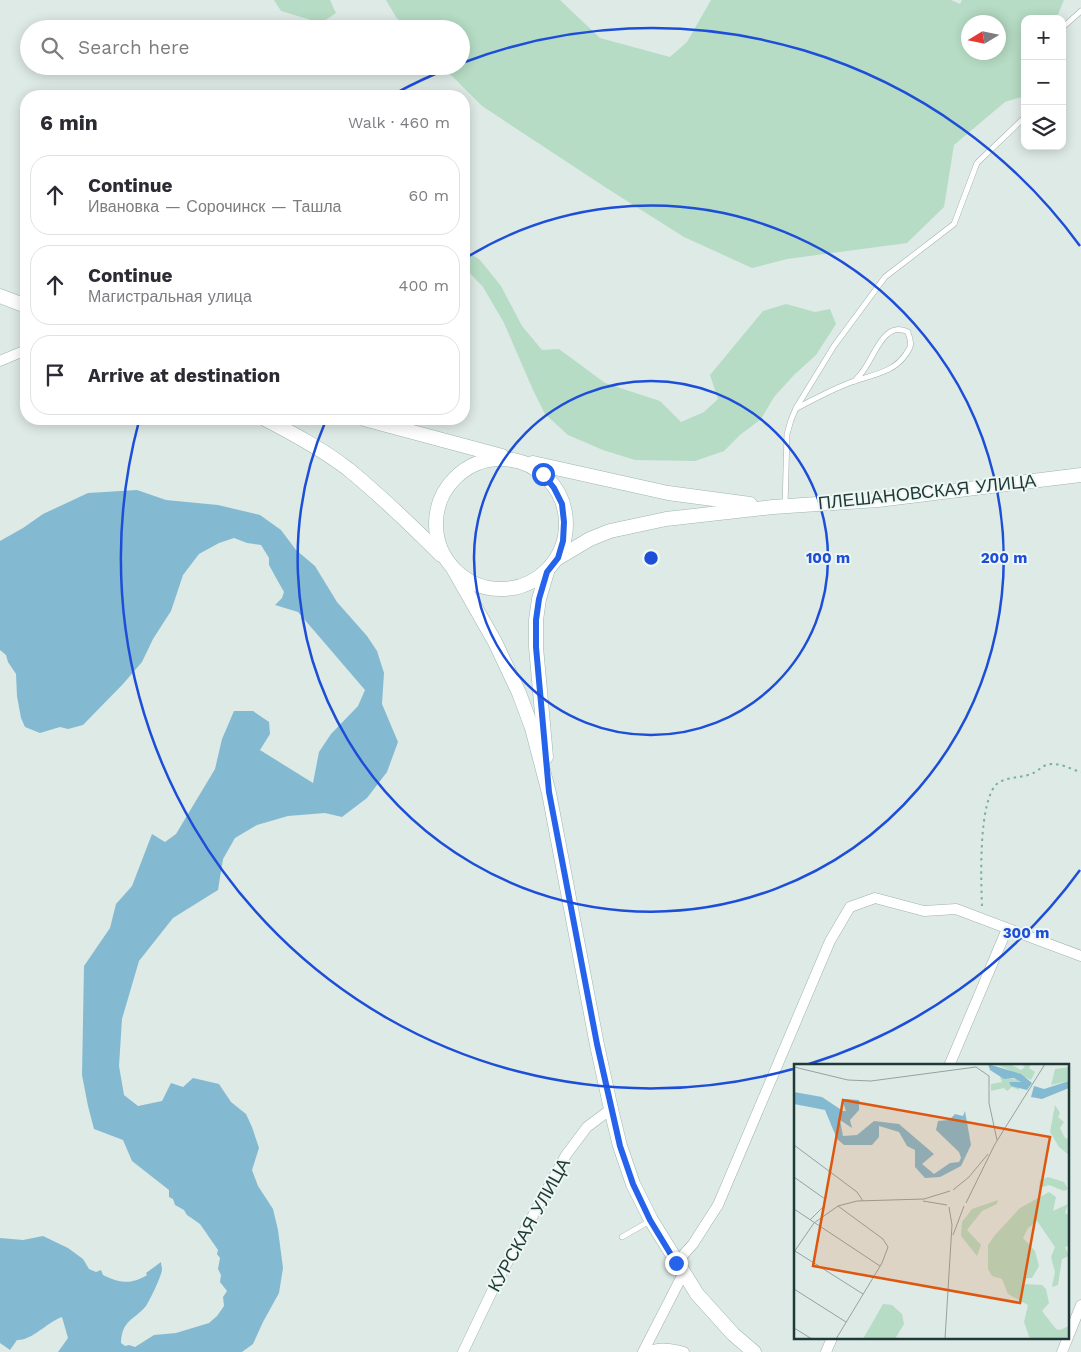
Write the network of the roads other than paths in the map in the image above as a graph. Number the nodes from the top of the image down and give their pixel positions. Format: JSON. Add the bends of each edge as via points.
{"nodes":[{"id":1,"x":1081,"y":11,"type":"edge"},
{"id":2,"x":1066,"y":24,"type":"edge"},
{"id":3,"x":1021,"y":121,"type":"edge"},
{"id":4,"x":0,"y":296,"type":"edge"},
{"id":5,"x":20,"y":304,"type":"edge"},
{"id":6,"x":20,"y":353,"type":"edge"},
{"id":7,"x":0,"y":361,"type":"edge"},
{"id":8,"x":855,"y":381,"type":"junction"},
{"id":9,"x":796,"y":408,"type":"junction"},
{"id":10,"x":277,"y":425,"type":"edge"},
{"id":11,"x":386,"y":425,"type":"edge"},
{"id":12,"x":510,"y":458,"type":"junction"},
{"id":13,"x":524,"y":461,"type":"junction"},
{"id":14,"x":1081,"y":475,"type":"edge"},
{"id":15,"x":779,"y":507,"type":"junction"},
{"id":16,"x":443,"y":557,"type":"junction"},
{"id":17,"x":558,"y":558,"type":"junction"},
{"id":18,"x":454,"y":570,"type":"junction"},
{"id":19,"x":547,"y":572,"type":"junction"},
{"id":20,"x":549,"y":792,"type":"junction"},
{"id":21,"x":1007,"y":929,"type":"junction"},
{"id":22,"x":1081,"y":956,"type":"edge"},
{"id":23,"x":950,"y":1064,"type":"edge"},
{"id":24,"x":611,"y":1109,"type":"junction"},
{"id":25,"x":650,"y":1220,"type":"junction"},
{"id":26,"x":622,"y":1237,"type":"dead end"},
{"id":27,"x":680,"y":1268,"type":"junction"},
{"id":28,"x":1081,"y":1305,"type":"edge"},
{"id":29,"x":1068,"y":1337,"type":"edge"},
{"id":30,"x":831,"y":1340,"type":"edge"},
{"id":31,"x":1067,"y":1340,"type":"edge"},
{"id":32,"x":463,"y":1352,"type":"edge"},
{"id":33,"x":644,"y":1352,"type":"edge"},
{"id":34,"x":684,"y":1352,"type":"edge"},
{"id":35,"x":754,"y":1352,"type":"edge"},
{"id":36,"x":826,"y":1352,"type":"edge"},
{"id":37,"x":1062,"y":1352,"type":"edge"}],
"edges":[{"from":1,"to":2,"type":"lane"},
{"from":3,"to":9,"type":"lane","via":[[977,163],[954,224],[885,277],[834,346]]},
{"from":4,"to":5,"type":"main road"},
{"from":6,"to":7,"type":"street"},
{"from":8,"to":8,"type":"lane","via":[[892,368],[903,359],[910,347],[908,332],[902,329],[886,334]]},
{"from":8,"to":9,"type":"lane"},
{"from":9,"to":15,"type":"lane","via":[[787,434]]},
{"from":10,"to":16,"type":"main road","via":[[346,468],[392,506]]},
{"from":11,"to":12,"type":"main road"},
{"from":12,"to":13,"type":"main road"},
{"from":12,"to":16,"type":"main road","via":[[472,465],[446,487],[438,502],[436,519]]},
{"from":13,"to":15,"type":"main road","via":[[668,494]]},
{"from":13,"to":17,"type":"main road","via":[[543,474],[562,504],[563,541]]},
{"from":14,"to":15,"type":"main road","name":"ПЛЕШАНОВСКАЯ УЛИЦА","via":[[878,500]]},
{"from":15,"to":17,"type":"main road","via":[[666,519],[610,531]]},
{"from":16,"to":18,"type":"main road"},
{"from":17,"to":19,"type":"main road"},
{"from":18,"to":19,"type":"main road","via":[[470,582],[502,588],[533,581]]},
{"from":18,"to":20,"type":"main road","via":[[495,642],[519,693]]},
{"from":19,"to":20,"type":"main road","via":[[539,599],[536,647]]},
{"from":20,"to":24,"type":"main road"},
{"from":21,"to":22,"type":"street"},
{"from":21,"to":23,"type":"street"},
{"from":21,"to":27,"type":"street","via":[[956,910],[924,911],[875,898],[850,906],[830,941],[718,1205]]},
{"from":24,"to":25,"type":"main road","via":[[633,1184]]},
{"from":24,"to":32,"type":"street","name":"КУРСКАЯ УЛИЦА","via":[[587,1127],[566,1155],[495,1285]]},
{"from":25,"to":26,"type":"lane"},
{"from":25,"to":27,"type":"main road"},
{"from":27,"to":33,"type":"street"},
{"from":27,"to":35,"type":"main road","via":[[696,1294],[732,1334]]},
{"from":28,"to":29,"type":"street"},
{"from":30,"to":36,"type":"street"},
{"from":31,"to":37,"type":"street"},
{"from":33,"to":34,"type":"street","via":[[670,1348]]}]}
